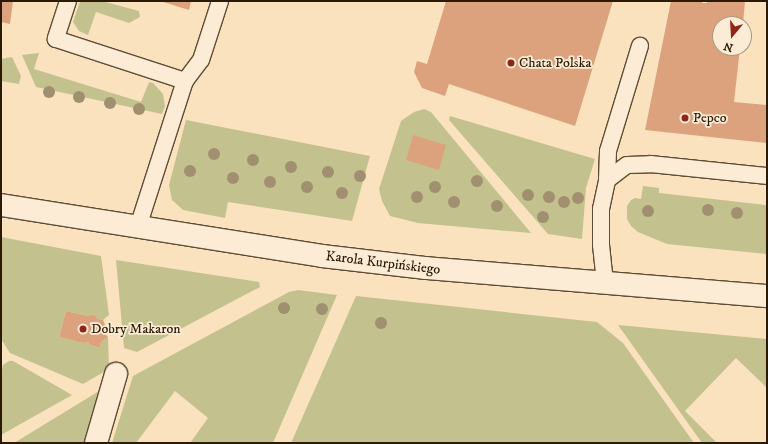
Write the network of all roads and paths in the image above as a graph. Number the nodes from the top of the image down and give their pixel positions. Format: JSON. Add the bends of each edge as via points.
{"nodes":[{"id":1,"x":68,"y":1,"type":"edge"},
{"id":2,"x":220,"y":1,"type":"edge"},
{"id":3,"x":640,"y":46,"type":"dead end"},
{"id":4,"x":185,"y":81,"type":"junction"},
{"id":5,"x":767,"y":176,"type":"edge"},
{"id":6,"x":608,"y":180,"type":"junction"},
{"id":7,"x":1,"y":205,"type":"edge"},
{"id":8,"x":138,"y":227,"type":"junction"},
{"id":9,"x":605,"y":283,"type":"junction"},
{"id":10,"x":764,"y":294,"type":"edge"},
{"id":11,"x":116,"y":374,"type":"dead end"},
{"id":12,"x":96,"y":443,"type":"edge"}],
"edges":[{"from":1,"to":4,"type":"lane","via":[[56,39]]},
{"from":2,"to":4,"type":"lane","via":[[201,60]]},
{"from":3,"to":6,"type":"lane","via":[[608,151]]},
{"from":4,"to":8,"type":"lane"},
{"from":5,"to":6,"type":"lane","via":[[651,164],[627,165]]},
{"from":6,"to":9,"type":"lane","via":[[601,209]]},
{"from":7,"to":8,"type":"street","name":"Karola Kurpińskiego"},
{"from":8,"to":9,"type":"street","name":"Karola Kurpińskiego","via":[[322,256],[426,268]]},
{"from":9,"to":10,"type":"street","name":"Karola Kurpińskiego"},
{"from":11,"to":12,"type":"street"}]}
